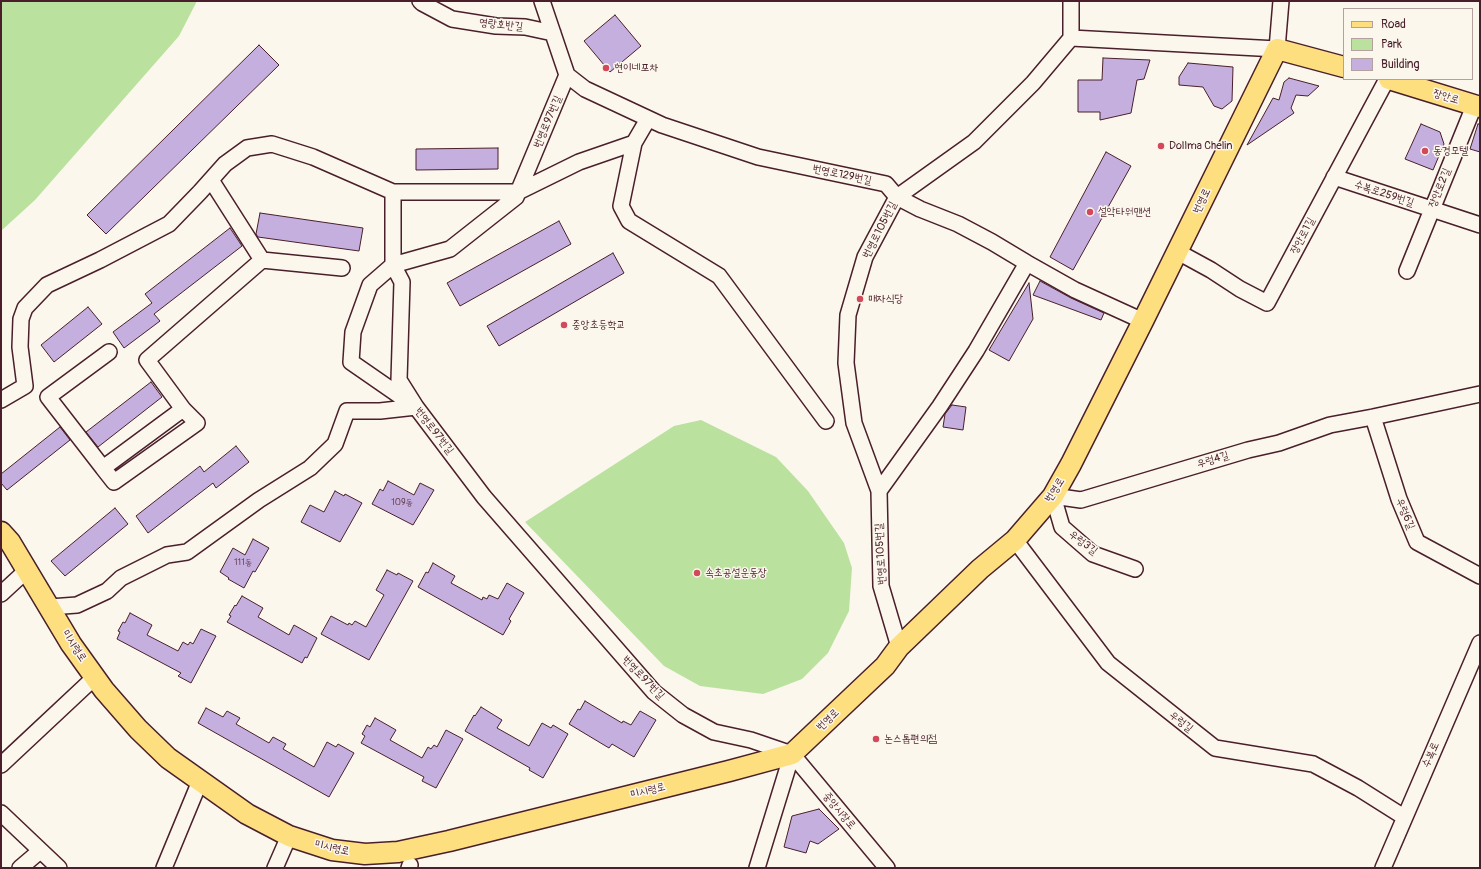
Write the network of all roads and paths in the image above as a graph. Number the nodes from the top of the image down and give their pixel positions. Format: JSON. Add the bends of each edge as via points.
{"nodes":[{"id":1,"x":420,"y":1,"type":"edge"},
{"id":2,"x":542,"y":1,"type":"edge"},
{"id":3,"x":1071,"y":1,"type":"edge"},
{"id":4,"x":1281,"y":1,"type":"edge"},
{"id":5,"x":553,"y":33,"type":"junction"},
{"id":6,"x":1071,"y":38,"type":"junction"},
{"id":7,"x":1277,"y":49,"type":"junction"},
{"id":8,"x":1343,"y":67,"type":"edge"},
{"id":9,"x":567,"y":75,"type":"junction"},
{"id":10,"x":1387,"y":80,"type":"edge"},
{"id":11,"x":1391,"y":80,"type":"edge"},
{"id":12,"x":1477,"y":106,"type":"edge"},
{"id":13,"x":648,"y":119,"type":"junction"},
{"id":14,"x":634,"y":143,"type":"junction"},
{"id":15,"x":1334,"y":177,"type":"junction"},
{"id":16,"x":211,"y":180,"type":"junction"},
{"id":17,"x":393,"y":192,"type":"junction"},
{"id":18,"x":518,"y":192,"type":"junction"},
{"id":19,"x":897,"y":197,"type":"junction"},
{"id":20,"x":1432,"y":209,"type":"junction"},
{"id":21,"x":1480,"y":225,"type":"edge"},
{"id":22,"x":1178,"y":252,"type":"junction"},
{"id":23,"x":262,"y":260,"type":"junction"},
{"id":24,"x":1027,"y":263,"type":"junction"},
{"id":25,"x":394,"y":265,"type":"junction"},
{"id":26,"x":342,"y":268,"type":"dead end"},
{"id":27,"x":1407,"y":271,"type":"dead end"},
{"id":28,"x":1144,"y":321,"type":"junction"},
{"id":29,"x":109,"y":352,"type":"dead end"},
{"id":30,"x":1480,"y":394,"type":"edge"},
{"id":31,"x":1,"y":400,"type":"edge"},
{"id":32,"x":416,"y":407,"type":"junction"},
{"id":33,"x":1373,"y":417,"type":"junction"},
{"id":34,"x":826,"y":421,"type":"dead end"},
{"id":35,"x":879,"y":491,"type":"junction"},
{"id":36,"x":1053,"y":496,"type":"junction"},
{"id":37,"x":1,"y":532,"type":"edge"},
{"id":38,"x":1015,"y":540,"type":"junction"},
{"id":39,"x":1136,"y":569,"type":"dead end"},
{"id":40,"x":27,"y":570,"type":"junction"},
{"id":41,"x":1480,"y":576,"type":"edge"},
{"id":42,"x":1,"y":594,"type":"edge"},
{"id":43,"x":50,"y":607,"type":"junction"},
{"id":44,"x":1480,"y":643,"type":"edge"},
{"id":45,"x":899,"y":647,"type":"junction"},
{"id":46,"x":95,"y":676,"type":"junction"},
{"id":47,"x":792,"y":754,"type":"junction"},
{"id":48,"x":1,"y":764,"type":"edge"},
{"id":49,"x":200,"y":781,"type":"junction"},
{"id":50,"x":1,"y":813,"type":"edge"},
{"id":51,"x":1404,"y":817,"type":"junction"},
{"id":52,"x":289,"y":836,"type":"junction"},
{"id":53,"x":40,"y":851,"type":"junction"},
{"id":54,"x":20,"y":868,"type":"edge"},
{"id":55,"x":59,"y":868,"type":"edge"},
{"id":56,"x":164,"y":868,"type":"edge"},
{"id":57,"x":276,"y":868,"type":"edge"},
{"id":58,"x":757,"y":868,"type":"edge"},
{"id":59,"x":887,"y":868,"type":"edge"},
{"id":60,"x":1382,"y":868,"type":"edge"}],
"edges":[{"from":1,"to":5,"type":"street","name":"영랑호반길","via":[[452,19],[496,26],[525,27]]},
{"from":2,"to":5,"type":"street"},
{"from":3,"to":6,"type":"street"},
{"from":4,"to":7,"type":"street","name":"번영로"},
{"from":5,"to":9,"type":"street"},
{"from":6,"to":7,"type":"street"},
{"from":6,"to":19,"type":"street","name":"번영로105번길","via":[[1033,83],[974,142]]},
{"from":7,"to":8,"type":"main road"},
{"from":7,"to":22,"type":"main road","name":"번영로"},
{"from":9,"to":13,"type":"street","name":"번영로129번길","via":[[585,89]]},
{"from":9,"to":18,"type":"street","name":"번영로97번길"},
{"from":10,"to":15,"type":"street","name":"장안로1길"},
{"from":11,"to":12,"type":"main road","name":"장안로"},
{"from":12,"to":20,"type":"street","name":"장안로2길"},
{"from":13,"to":14,"type":"street"},
{"from":13,"to":19,"type":"street","name":"번영로129번길","via":[[662,126],[758,157],[886,184]]},
{"from":14,"to":18,"type":"street","via":[[579,162]]},
{"from":14,"to":34,"type":"street","via":[[621,206],[629,220],[719,276]]},
{"from":15,"to":20,"type":"street","name":"수복로259번길"},
{"from":15,"to":22,"type":"street","name":"장안로1길","via":[[1267,303]]},
{"from":16,"to":17,"type":"street","via":[[225,164],[247,148],[272,144],[313,157]]},
{"from":16,"to":23,"type":"street"},
{"from":16,"to":31,"type":"street","via":[[169,224],[47,285],[25,308],[21,319],[20,347],[25,386]]},
{"from":17,"to":18,"type":"street"},
{"from":17,"to":25,"type":"street"},
{"from":18,"to":25,"type":"street","name":"번영로97번길","via":[[516,197],[450,249]]},
{"from":19,"to":24,"type":"street","name":"번영로129번길","via":[[972,231]]},
{"from":19,"to":35,"type":"street","name":"번영로105번길","via":[[864,257],[848,315],[846,364],[854,423]]},
{"from":20,"to":21,"type":"street","name":"수복로259번길"},
{"from":20,"to":27,"type":"street","name":"장안로2길"},
{"from":22,"to":28,"type":"main road","name":"번영로"},
{"from":23,"to":26,"type":"street"},
{"from":23,"to":29,"type":"street","via":[[147,360],[184,409],[103,468],[48,397]]},
{"from":24,"to":28,"type":"street","name":"번영로129번길","via":[[1075,290]]},
{"from":24,"to":35,"type":"street","via":[[976,351]]},
{"from":25,"to":32,"type":"street","via":[[402,282],[400,380]]},
{"from":25,"to":32,"type":"street","name":"번영로97번길","via":[[370,285],[353,332],[351,362]]},
{"from":28,"to":36,"type":"main road","name":"번영로"},
{"from":30,"to":33,"type":"street","name":"우렁4길"},
{"from":32,"to":43,"type":"street","via":[[347,411],[335,444],[310,468],[259,500],[187,552],[167,555],[121,578],[107,591],[78,605]]},
{"from":32,"to":47,"type":"street","name":"번영로97번길","via":[[484,497],[654,692],[682,715],[714,732],[751,740]]},
{"from":33,"to":36,"type":"street","name":"우렁4길","via":[[1330,425],[1279,443],[1081,500]]},
{"from":33,"to":41,"type":"street","name":"우렁6길","via":[[1399,499],[1417,542]]},
{"from":35,"to":45,"type":"street","name":"번영로105번길","via":[[881,586]]},
{"from":36,"to":38,"type":"main road","name":"번영로"},
{"from":36,"to":39,"type":"street","name":"우렁3길","via":[[1062,527],[1093,554]]},
{"from":37,"to":40,"type":"main road","name":"미시령로"},
{"from":38,"to":45,"type":"main road","name":"번영로","via":[[980,568]]},
{"from":38,"to":51,"type":"street","name":"우렁길","via":[[1108,663],[1215,748],[1313,764]]},
{"from":40,"to":42,"type":"street"},
{"from":40,"to":43,"type":"main road","name":"미시령로"},
{"from":43,"to":46,"type":"main road","name":"미시령로"},
{"from":44,"to":51,"type":"street","name":"수복로"},
{"from":45,"to":47,"type":"main road","name":"번영로","via":[[885,666]]},
{"from":46,"to":48,"type":"street"},
{"from":46,"to":49,"type":"main road","name":"미시령로","via":[[138,729],[168,758]]},
{"from":47,"to":52,"type":"main road","name":"미시령로","via":[[472,836],[398,852],[365,854],[332,850]]},
{"from":47,"to":58,"type":"street","name":"번영로"},
{"from":47,"to":59,"type":"street","name":"중앙시장로"},
{"from":49,"to":52,"type":"main road","name":"미시령로","via":[[247,814]]},
{"from":49,"to":56,"type":"street"},
{"from":50,"to":53,"type":"street"},
{"from":51,"to":60,"type":"street","name":"수복로"},
{"from":52,"to":57,"type":"street"},
{"from":53,"to":54,"type":"street"},
{"from":53,"to":55,"type":"street"}]}
